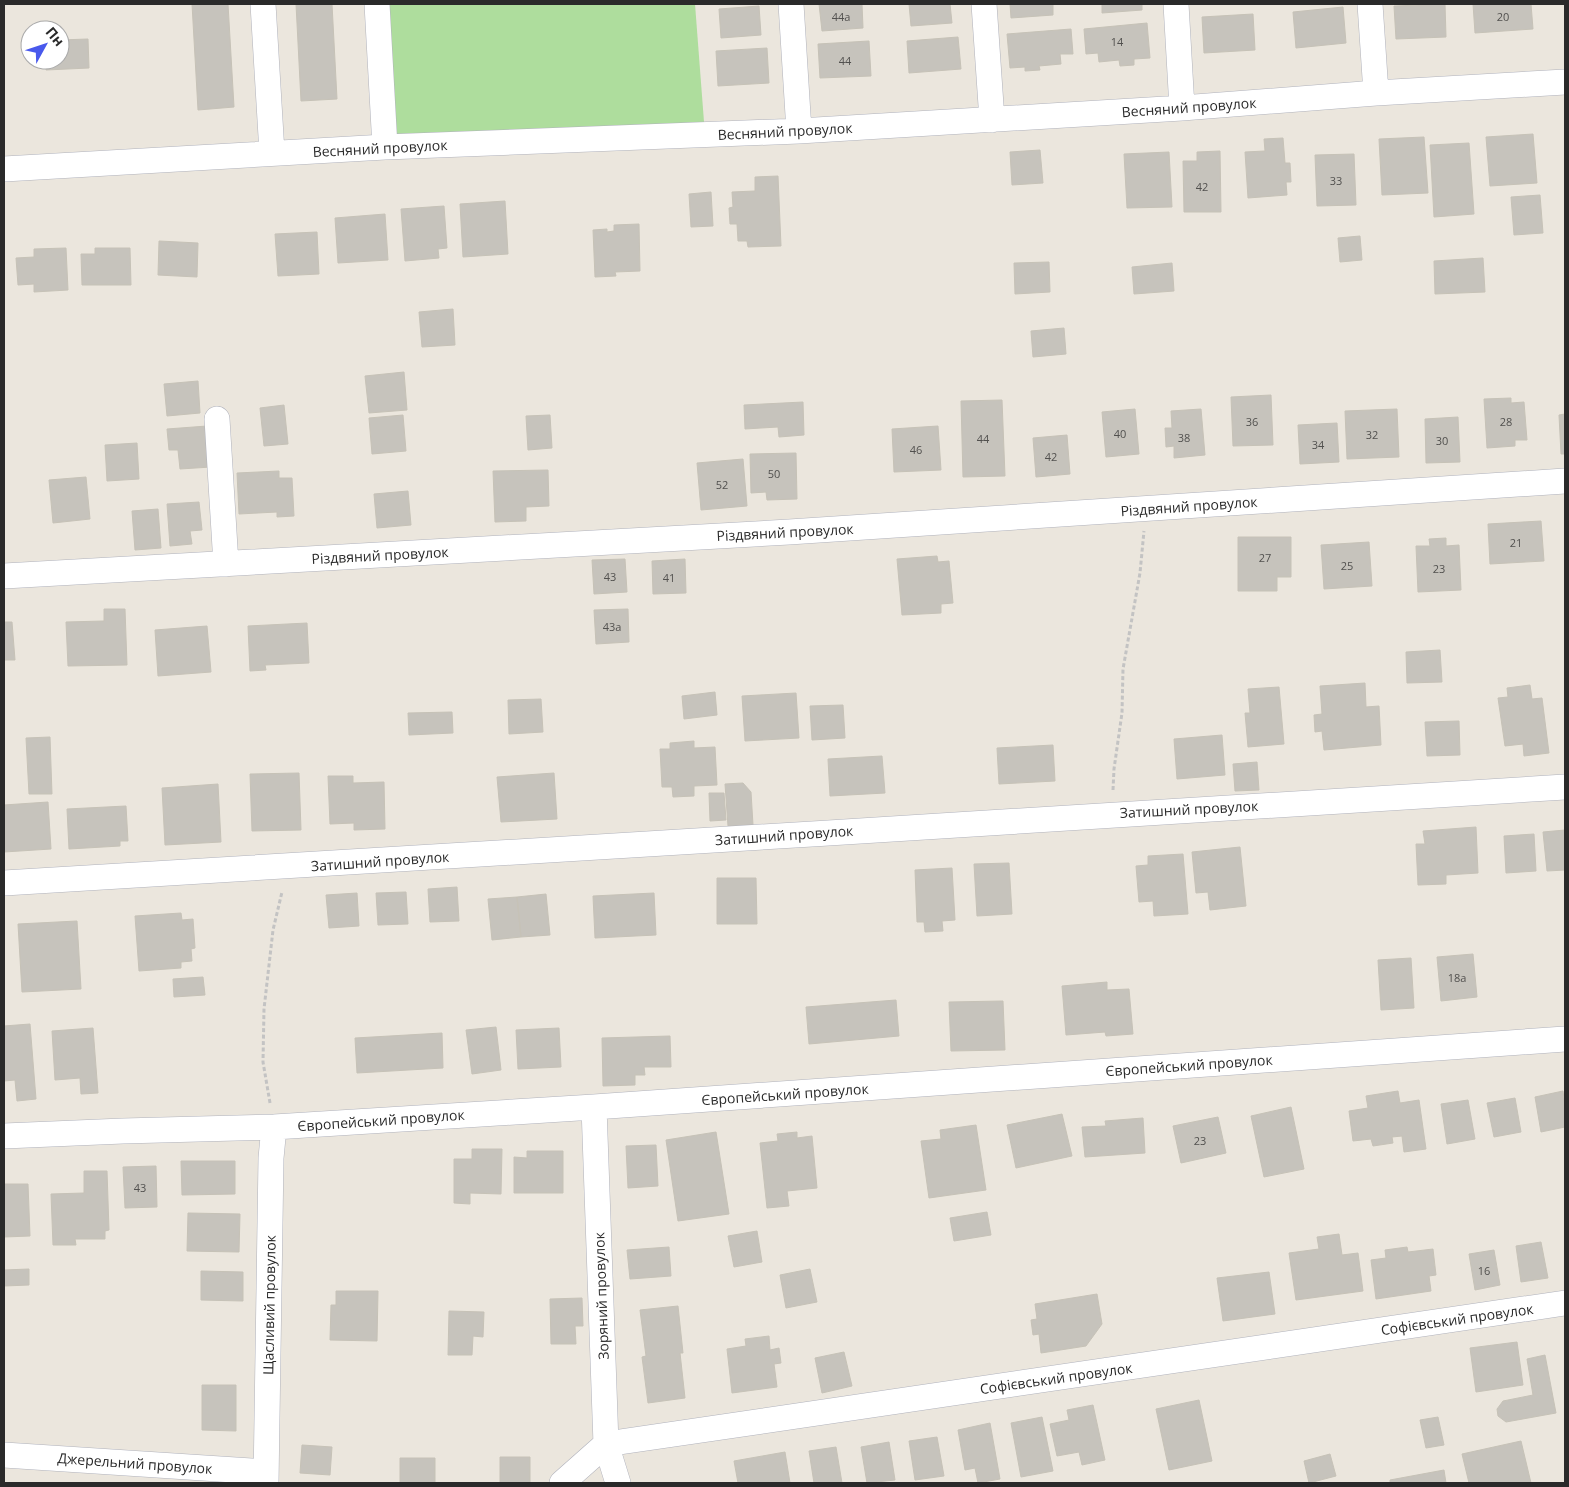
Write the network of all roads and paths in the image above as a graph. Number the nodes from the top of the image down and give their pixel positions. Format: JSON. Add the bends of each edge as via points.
{"nodes":[{"id":1,"x":262,"y":4,"type":"edge"},
{"id":2,"x":377,"y":4,"type":"edge"},
{"id":3,"x":791,"y":4,"type":"edge"},
{"id":4,"x":984,"y":4,"type":"edge"},
{"id":5,"x":1176,"y":4,"type":"edge"},
{"id":6,"x":1370,"y":4,"type":"edge"},
{"id":7,"x":1565,"y":82,"type":"edge"},
{"id":8,"x":1376,"y":93,"type":"junction"},
{"id":9,"x":1182,"y":108,"type":"junction"},
{"id":10,"x":992,"y":120,"type":"junction"},
{"id":11,"x":799,"y":131,"type":"junction"},
{"id":12,"x":385,"y":147,"type":"junction"},
{"id":13,"x":272,"y":153,"type":"junction"},
{"id":14,"x":4,"y":169,"type":"edge"},
{"id":15,"x":217,"y":419,"type":"dead end"},
{"id":16,"x":1565,"y":481,"type":"edge"},
{"id":17,"x":1146,"y":508,"type":"junction"},
{"id":18,"x":226,"y":564,"type":"junction"},
{"id":19,"x":4,"y":576,"type":"edge"},
{"id":20,"x":1565,"y":787,"type":"edge"},
{"id":21,"x":1111,"y":814,"type":"junction"},
{"id":22,"x":289,"y":867,"type":"junction"},
{"id":23,"x":4,"y":883,"type":"edge"},
{"id":24,"x":1565,"y":1039,"type":"edge"},
{"id":25,"x":594,"y":1107,"type":"junction"},
{"id":26,"x":274,"y":1127,"type":"junction"},
{"id":27,"x":4,"y":1136,"type":"edge"},
{"id":28,"x":1565,"y":1303,"type":"edge"},
{"id":29,"x":606,"y":1444,"type":"junction"},
{"id":30,"x":4,"y":1455,"type":"edge"},
{"id":31,"x":266,"y":1478,"type":"edge"},
{"id":32,"x":562,"y":1483,"type":"edge"},
{"id":33,"x":618,"y":1483,"type":"edge"}],
"edges":[{"from":1,"to":13,"type":"street"},
{"from":2,"to":12,"type":"street"},
{"from":3,"to":11,"type":"street"},
{"from":4,"to":10,"type":"street"},
{"from":5,"to":9,"type":"street"},
{"from":6,"to":8,"type":"street"},
{"from":7,"to":8,"type":"street","name":"Весняний провулок"},
{"from":8,"to":9,"type":"street","name":"Весняний провулок"},
{"from":9,"to":10,"type":"street","name":"Весняний провулок"},
{"from":10,"to":11,"type":"street","name":"Весняний провулок"},
{"from":11,"to":12,"type":"street","name":"Весняний провулок"},
{"from":12,"to":13,"type":"street","name":"Весняний провулок"},
{"from":13,"to":14,"type":"street","name":"Весняний провулок"},
{"from":15,"to":18,"type":"street"},
{"from":16,"to":17,"type":"street","name":"Різдвяний провулок"},
{"from":17,"to":18,"type":"street","name":"Різдвяний провулок","via":[[780,533]]},
{"from":17,"to":21,"type":"path","via":[[1140,573],[1122,670],[1122,713]]},
{"from":18,"to":19,"type":"street","name":"Різдвяний провулок"},
{"from":20,"to":21,"type":"street","name":"Затишний провулок"},
{"from":21,"to":22,"type":"street","name":"Затишний провулок"},
{"from":22,"to":23,"type":"street","name":"Затишний провулок"},
{"from":22,"to":26,"type":"path","via":[[273,930],[264,1009],[263,1062]]},
{"from":24,"to":25,"type":"street","name":"Європейський провулок"},
{"from":25,"to":26,"type":"street","name":"Європейський провулок"},
{"from":25,"to":29,"type":"street","name":"Зоряний провулок"},
{"from":26,"to":27,"type":"street","name":"Європейський провулок"},
{"from":26,"to":31,"type":"street","name":"Щасливий провулок"},
{"from":28,"to":29,"type":"street","name":"Софієвський провулок"},
{"from":29,"to":32,"type":"street"},
{"from":29,"to":33,"type":"street","name":"Зоряний провулок"},
{"from":30,"to":31,"type":"street","name":"Джерельний провулок"}]}
